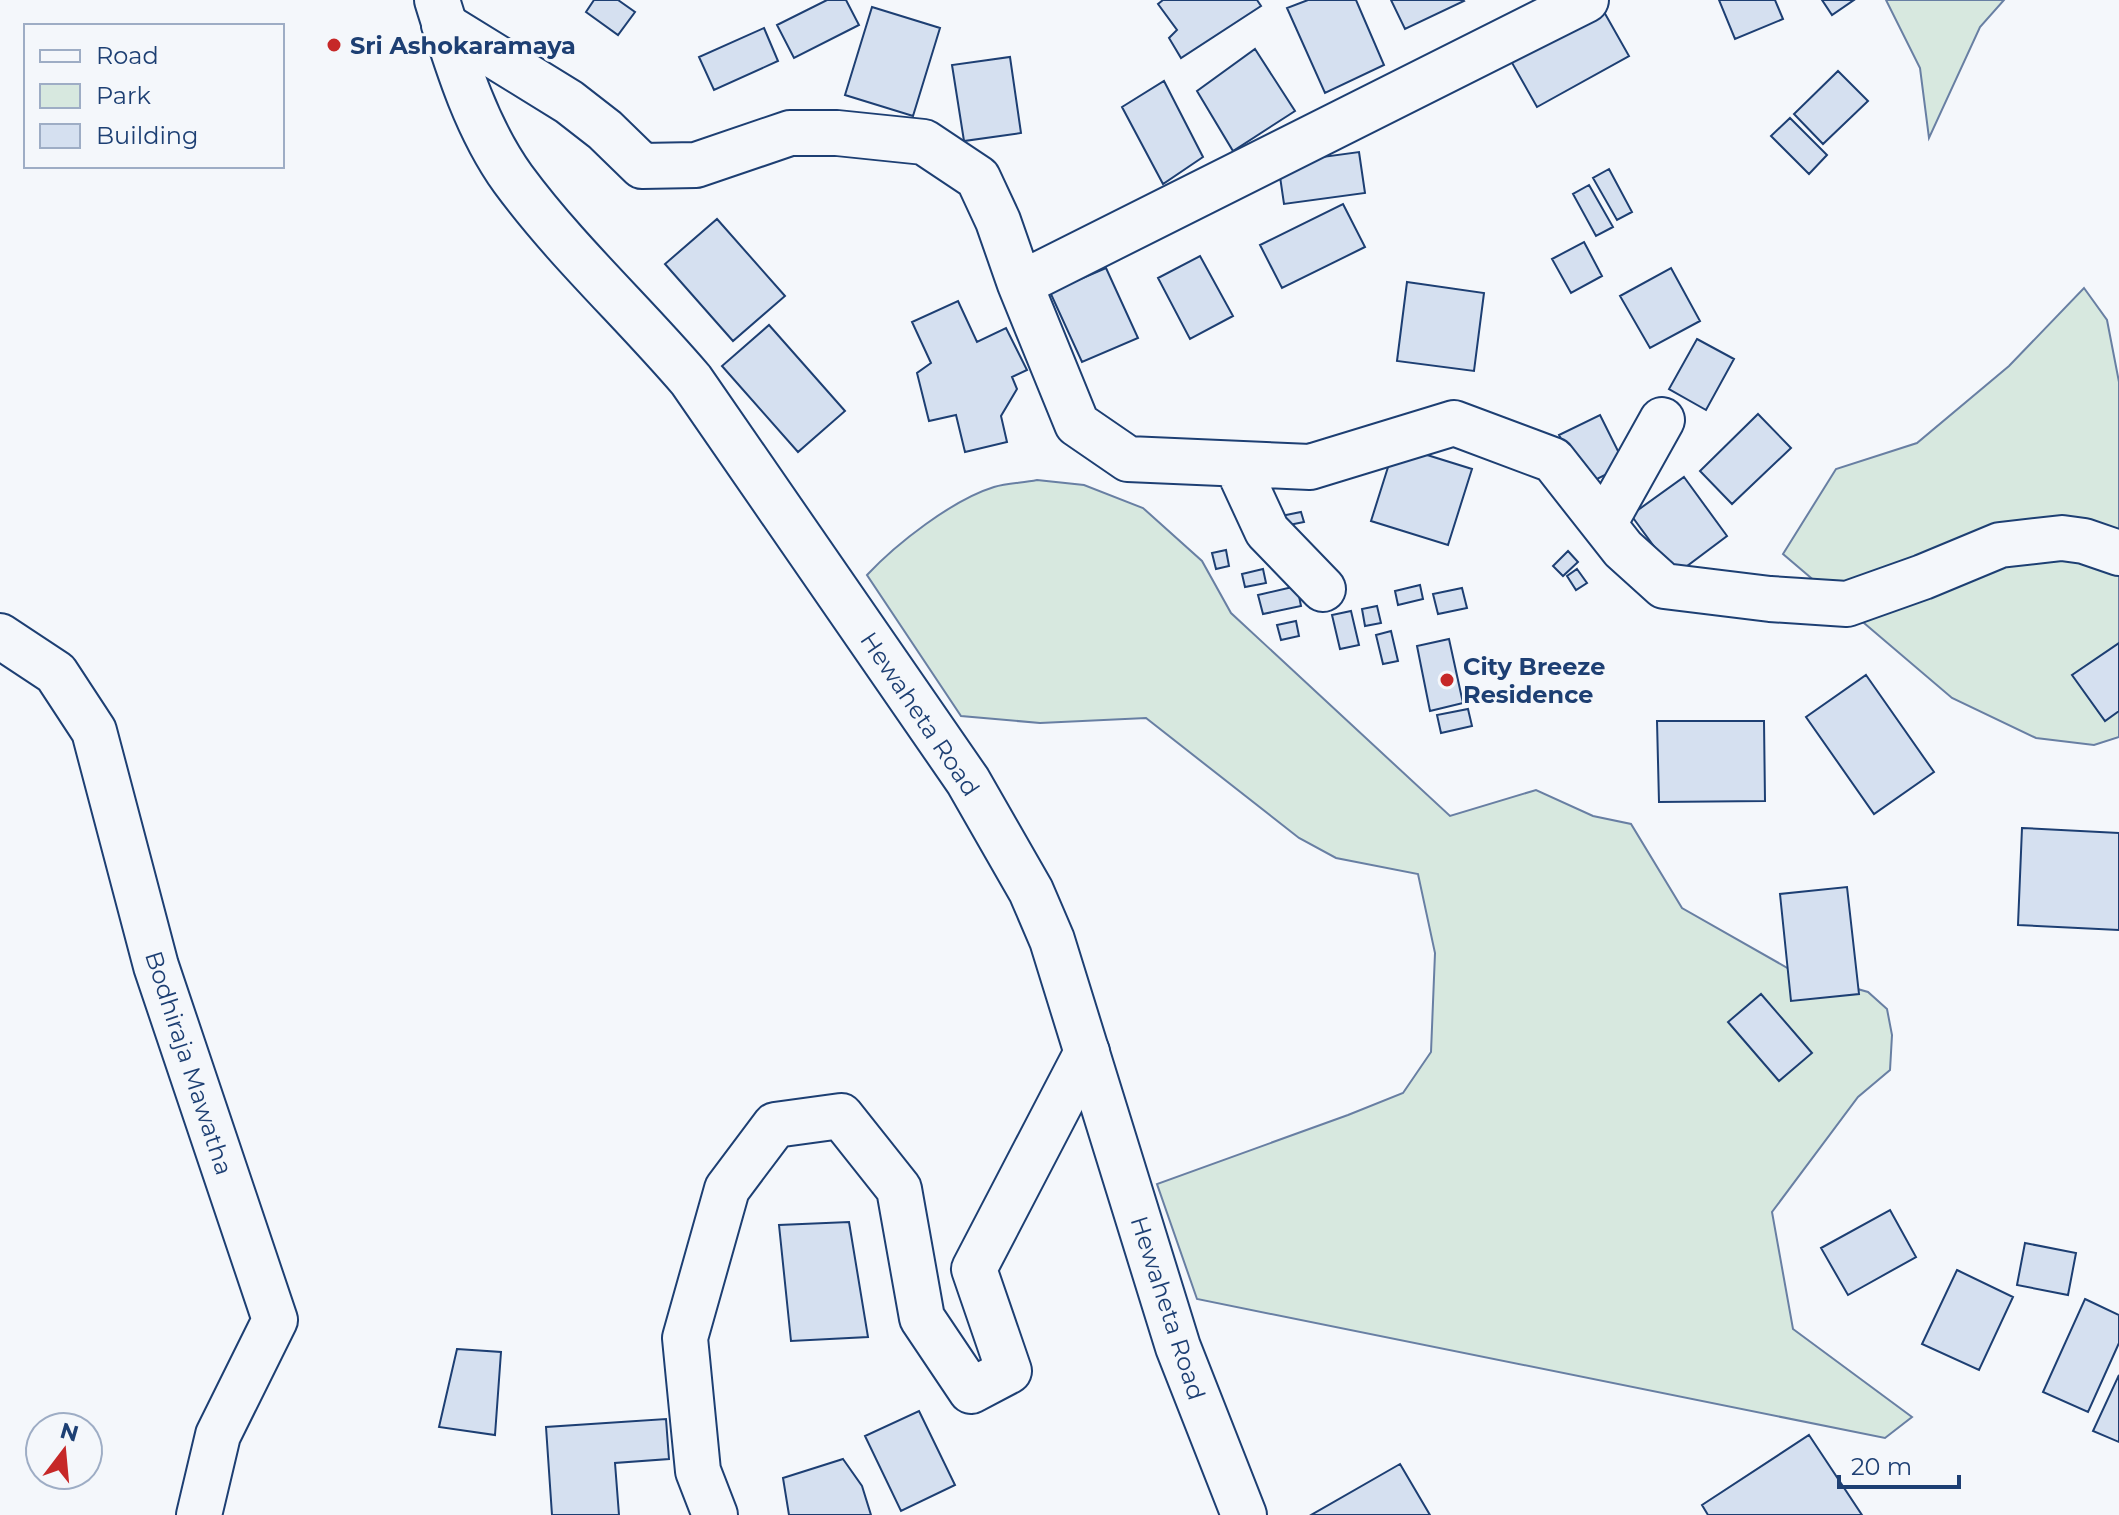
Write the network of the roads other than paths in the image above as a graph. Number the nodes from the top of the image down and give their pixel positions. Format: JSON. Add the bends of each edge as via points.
{"nodes":[{"id":1,"x":1586,"y":0,"type":"edge"},
{"id":2,"x":440,"y":12,"type":"edge"},
{"id":3,"x":1020,"y":284,"type":"junction"},
{"id":4,"x":1662,"y":420,"type":"dead end"},
{"id":5,"x":1236,"y":464,"type":"junction"},
{"id":6,"x":1604,"y":524,"type":"junction"},
{"id":7,"x":2119,"y":553,"type":"edge"},
{"id":8,"x":1323,"y":589,"type":"dead end"},
{"id":9,"x":0,"y":636,"type":"edge"},
{"id":10,"x":1087,"y":1052,"type":"junction"},
{"id":11,"x":199,"y":1515,"type":"edge"},
{"id":12,"x":715,"y":1515,"type":"edge"},
{"id":13,"x":1244,"y":1515,"type":"edge"}],
"edges":[{"from":1,"to":3,"type":"main road"},
{"from":2,"to":3,"type":"main road","via":[[569,102],[642,166],[696,165],[790,133],[924,142],[978,178]]},
{"from":2,"to":10,"type":"main road","name":"Hewaheta Road","via":[[460,76],[512,177],[691,380],[968,781],[1031,891]]},
{"from":3,"to":5,"type":"main road","via":[[1077,424],[1128,459]]},
{"from":4,"to":6,"type":"main road"},
{"from":5,"to":6,"type":"main road","via":[[1310,467],[1454,423],[1553,460]]},
{"from":5,"to":8,"type":"main road","via":[[1267,531]]},
{"from":6,"to":7,"type":"main road","via":[[1664,586],[1847,604],[2000,545],[2062,538]]},
{"from":9,"to":11,"type":"main road","name":"Bodhiraja Mawatha","via":[[56,673],[94,731],[156,966],[275,1320],[218,1435]]},
{"from":10,"to":12,"type":"main road","via":[[974,1269],[1009,1371],[971,1391],[922,1318],[899,1189],[841,1116],[775,1125],[727,1189],[685,1338],[698,1471]]},
{"from":10,"to":13,"type":"main road","name":"Hewaheta Road","via":[[1178,1347]]}]}
